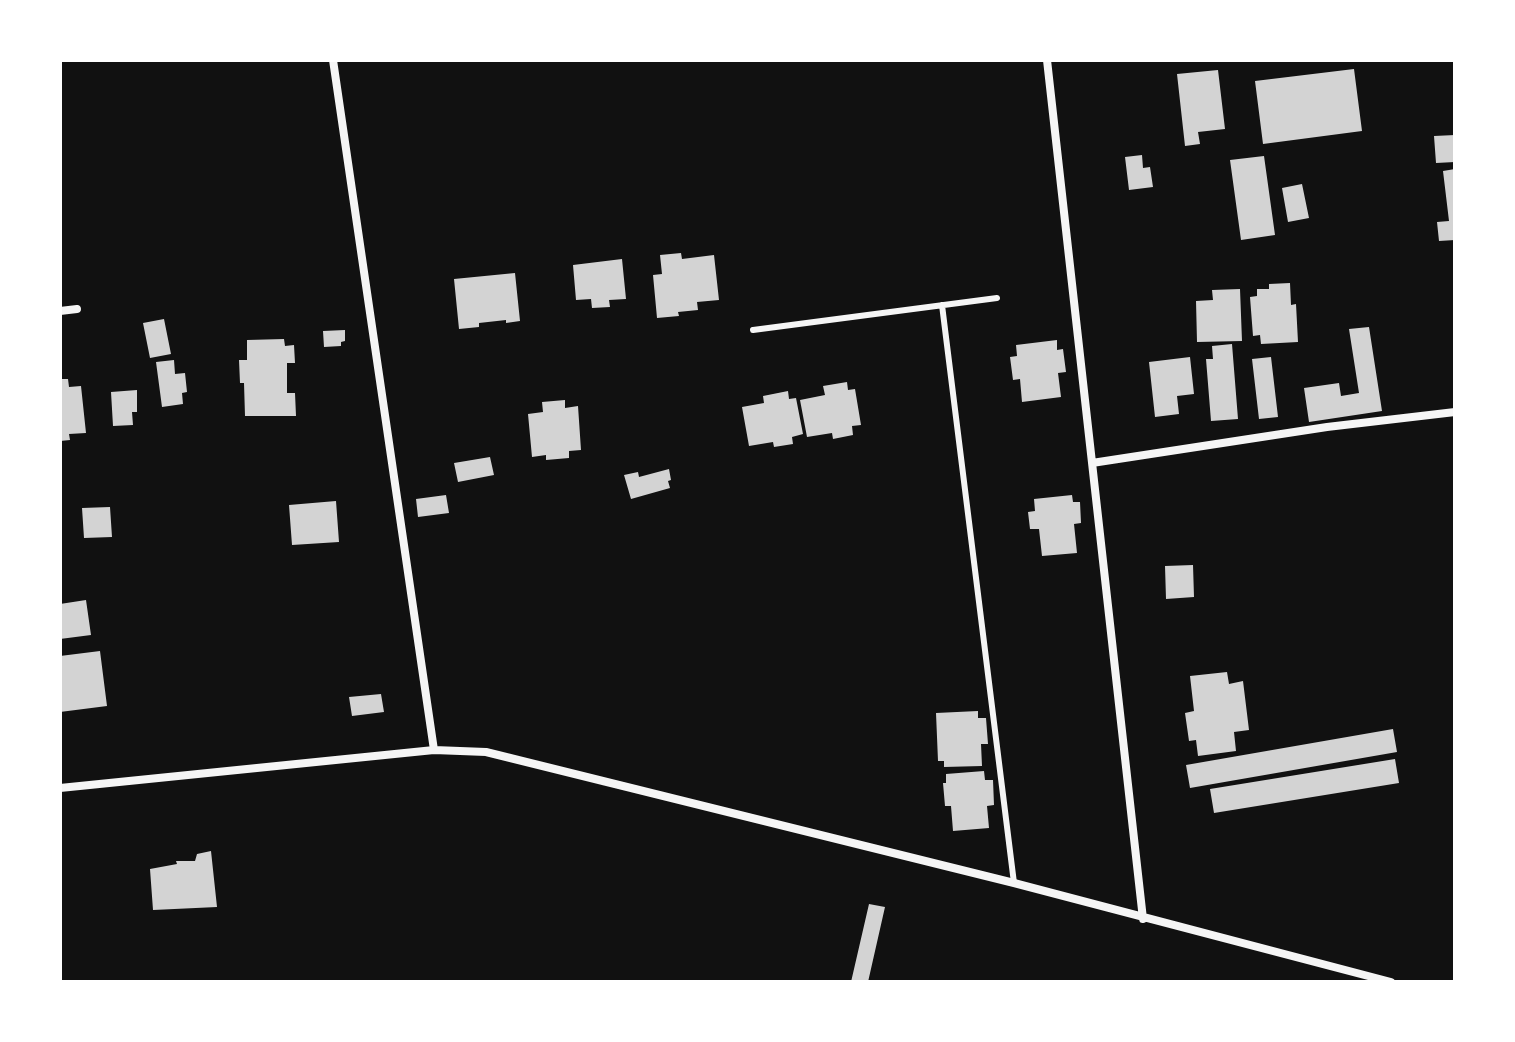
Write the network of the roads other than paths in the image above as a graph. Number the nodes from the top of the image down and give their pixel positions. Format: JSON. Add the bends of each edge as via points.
{"nodes":[{"id":1,"x":333,"y":60,"type":"edge"},
{"id":2,"x":1047,"y":60,"type":"edge"},
{"id":3,"x":997,"y":298,"type":"dead end"},
{"id":4,"x":942,"y":305,"type":"junction"},
{"id":5,"x":77,"y":309,"type":"dead end"},
{"id":6,"x":60,"y":311,"type":"edge"},
{"id":7,"x":753,"y":330,"type":"dead end"},
{"id":8,"x":1455,"y":412,"type":"edge"},
{"id":9,"x":1092,"y":463,"type":"junction"},
{"id":10,"x":434,"y":750,"type":"junction"},
{"id":11,"x":60,"y":788,"type":"edge"},
{"id":12,"x":1014,"y":883,"type":"junction"},
{"id":13,"x":1143,"y":919,"type":"junction"},
{"id":14,"x":1391,"y":982,"type":"edge"}],
"edges":[{"from":1,"to":10,"type":"street"},
{"from":2,"to":9,"type":"street"},
{"from":3,"to":4,"type":"lane"},
{"from":4,"to":7,"type":"lane"},
{"from":4,"to":12,"type":"lane"},
{"from":5,"to":6,"type":"street"},
{"from":8,"to":9,"type":"street"},
{"from":9,"to":13,"type":"street"},
{"from":10,"to":11,"type":"street"},
{"from":10,"to":12,"type":"street","via":[[486,752]]},
{"from":12,"to":13,"type":"street"},
{"from":13,"to":14,"type":"street"}]}
